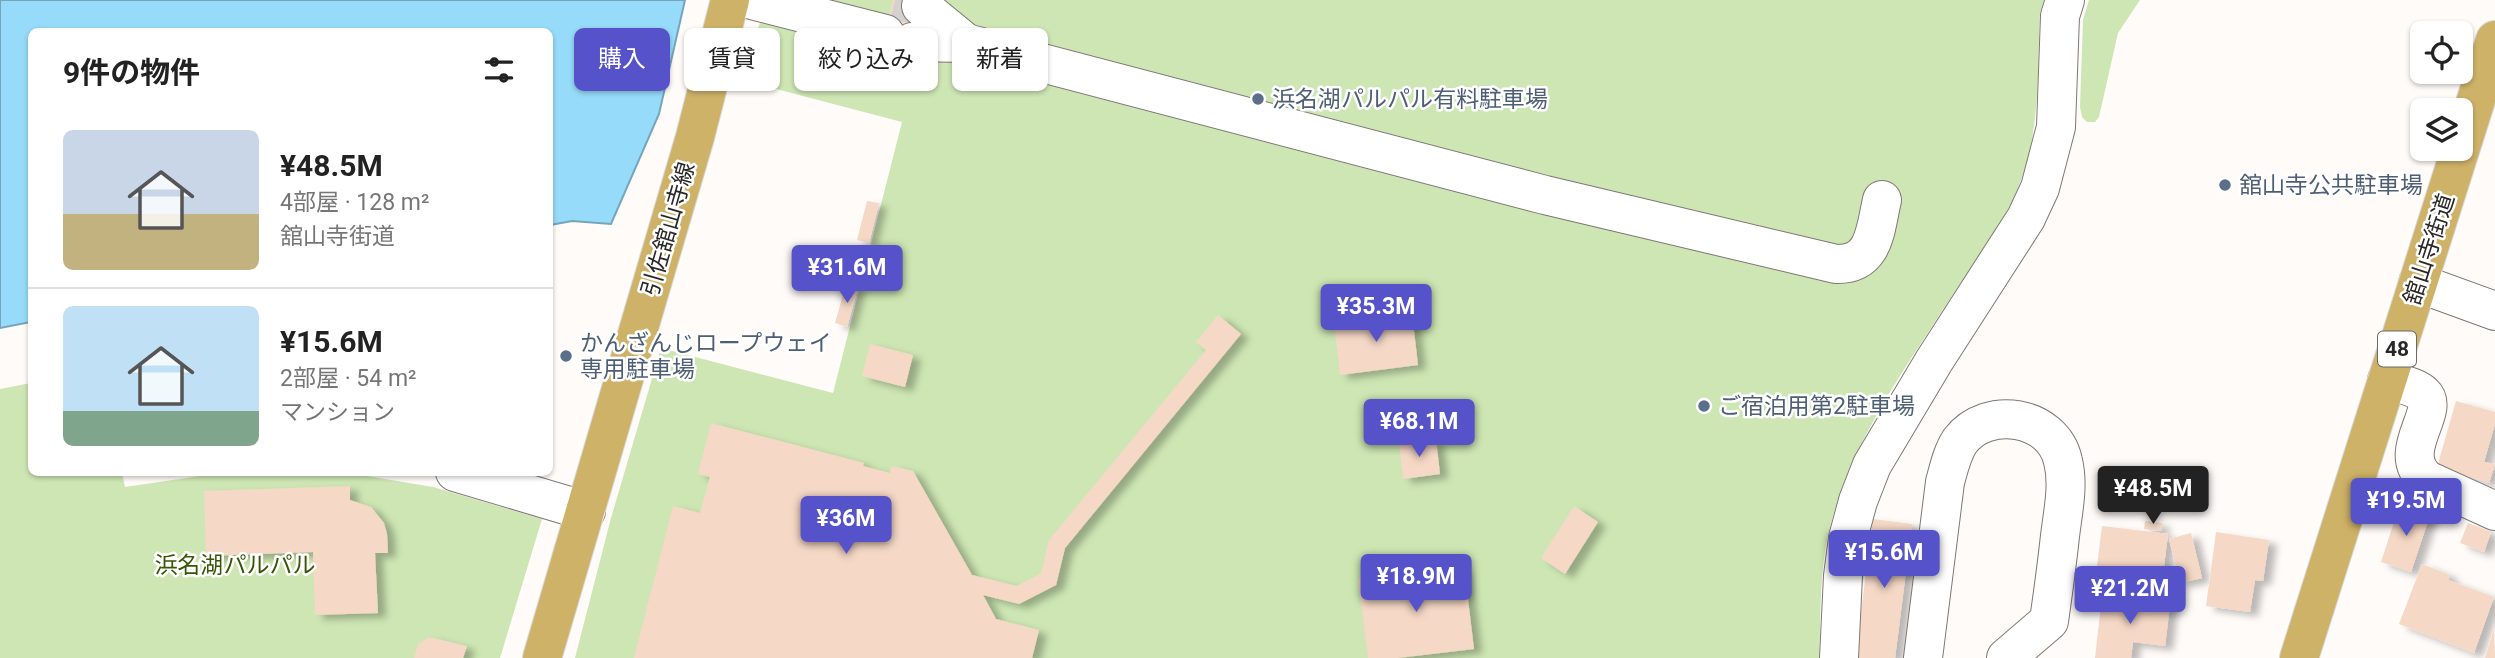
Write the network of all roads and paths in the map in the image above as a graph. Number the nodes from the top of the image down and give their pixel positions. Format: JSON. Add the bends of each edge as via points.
{"nodes":[{"id":1,"x":730,"y":0,"type":"edge"},
{"id":2,"x":752,"y":0,"type":"edge"},
{"id":3,"x":2065,"y":0,"type":"edge"},
{"id":4,"x":2495,"y":40,"type":"edge"},
{"id":5,"x":1882,"y":200,"type":"dead end"},
{"id":6,"x":2418,"y":283,"type":"junction"},
{"id":7,"x":2495,"y":311,"type":"edge"},
{"id":8,"x":2387,"y":380,"type":"junction"},
{"id":9,"x":468,"y":476,"type":"edge"},
{"id":10,"x":586,"y":511,"type":"junction"},
{"id":11,"x":2495,"y":511,"type":"edge"},
{"id":12,"x":542,"y":658,"type":"edge"},
{"id":13,"x":1839,"y":658,"type":"edge"},
{"id":14,"x":1923,"y":658,"type":"edge"},
{"id":15,"x":2006,"y":658,"type":"edge"},
{"id":16,"x":2299,"y":658,"type":"edge"}],
"edges":[{"from":1,"to":10,"type":"main road","name":"引佐舘山寺線"},
{"from":2,"to":5,"type":"street","via":[[906,27],[1545,195],[1836,264],[1850,264],[1864,256]]},
{"from":3,"to":13,"type":"street","via":[[2060,16],[2056,127],[2040,188],[2026,218],[1872,465],[1848,538]]},
{"from":4,"to":6,"type":"main road","name":"舘山寺街道","number":"48"},
{"from":6,"to":7,"type":"street"},
{"from":6,"to":8,"type":"main road","name":"舘山寺街道","number":"48"},
{"from":8,"to":11,"type":"street","via":[[2427,397],[2414,451],[2418,472]]},
{"from":8,"to":16,"type":"main road","name":"舘山寺街道","number":"48"},
{"from":9,"to":10,"type":"street"},
{"from":10,"to":12,"type":"main road","name":"引佐舘山寺線"},
{"from":14,"to":15,"type":"street","via":[[1951,459],[1961,440],[1977,427],[1996,419],[2017,419],[2037,426],[2052,440],[2063,458],[2065,495],[2049,621]]}]}
